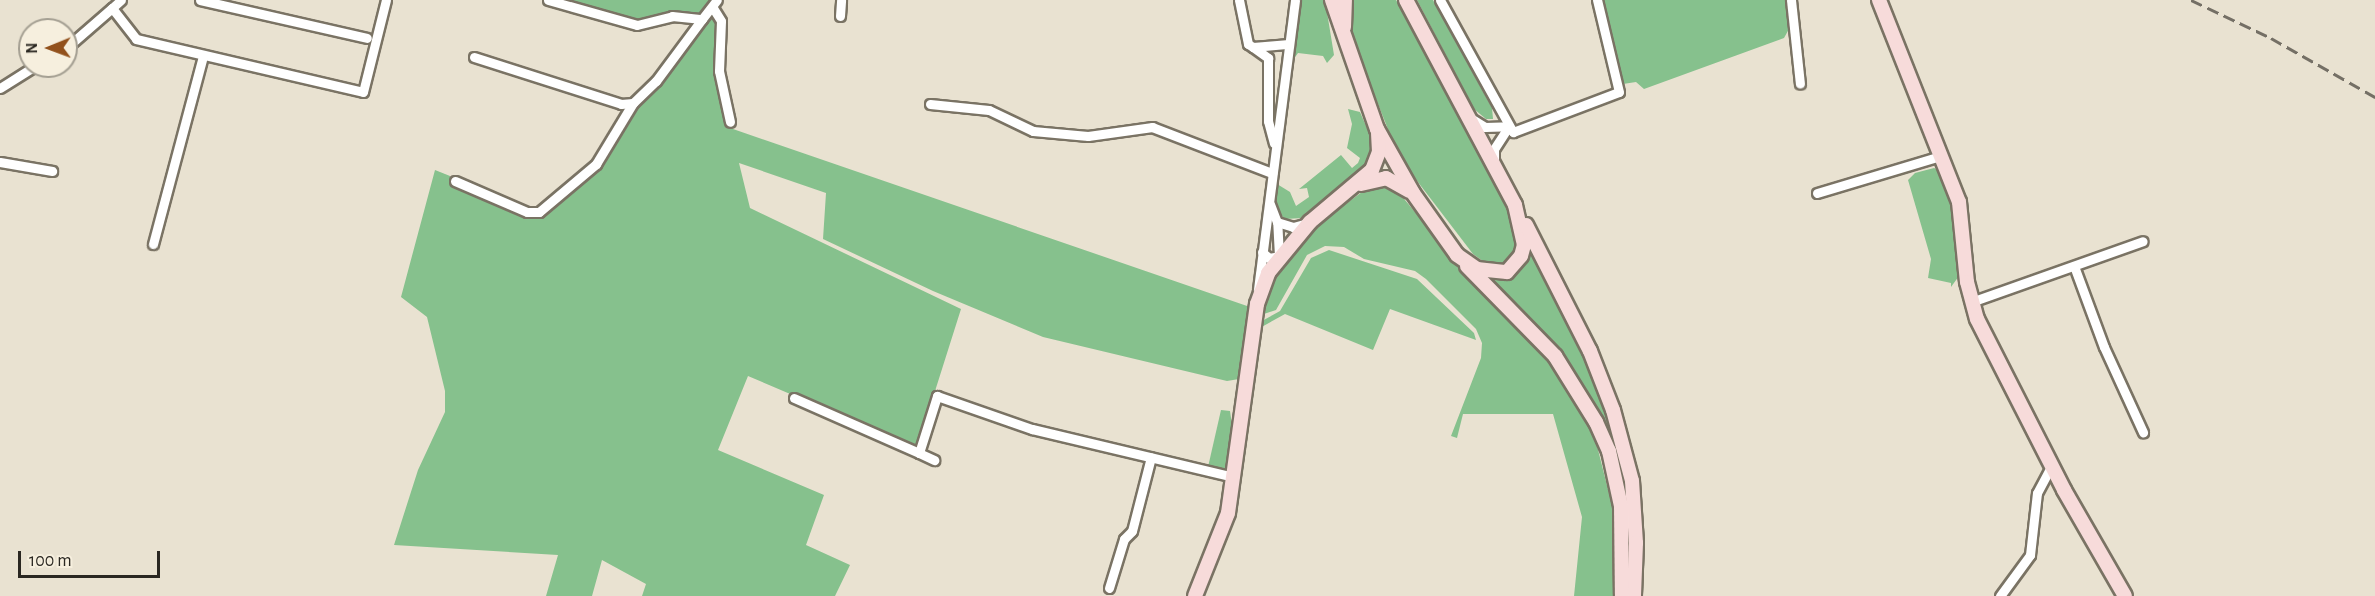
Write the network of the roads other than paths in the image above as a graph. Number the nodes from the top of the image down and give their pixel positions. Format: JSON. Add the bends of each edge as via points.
{"nodes":[{"id":1,"x":121,"y":0,"type":"edge"},
{"id":2,"x":200,"y":0,"type":"edge"},
{"id":3,"x":386,"y":0,"type":"edge"},
{"id":4,"x":548,"y":0,"type":"edge"},
{"id":5,"x":841,"y":0,"type":"edge"},
{"id":6,"x":1239,"y":0,"type":"edge"},
{"id":7,"x":1295,"y":0,"type":"edge"},
{"id":8,"x":1332,"y":0,"type":"edge"},
{"id":9,"x":1346,"y":0,"type":"edge"},
{"id":10,"x":1400,"y":0,"type":"edge"},
{"id":11,"x":1406,"y":0,"type":"edge"},
{"id":12,"x":1440,"y":0,"type":"edge"},
{"id":13,"x":1597,"y":0,"type":"edge"},
{"id":14,"x":1791,"y":0,"type":"edge"},
{"id":15,"x":1879,"y":0,"type":"edge"},
{"id":16,"x":715,"y":4,"type":"edge"},
{"id":17,"x":112,"y":8,"type":"junction"},
{"id":18,"x":1413,"y":15,"type":"junction"},
{"id":19,"x":840,"y":16,"type":"dead end"},
{"id":20,"x":702,"y":19,"type":"junction"},
{"id":21,"x":78,"y":38,"type":"edge"},
{"id":22,"x":367,"y":38,"type":"dead end"},
{"id":23,"x":1289,"y":44,"type":"junction"},
{"id":24,"x":1252,"y":47,"type":"junction"},
{"id":25,"x":1346,"y":48,"type":"junction"},
{"id":26,"x":203,"y":56,"type":"junction"},
{"id":27,"x":474,"y":57,"type":"dead end"},
{"id":28,"x":18,"y":77,"type":"edge"},
{"id":29,"x":1800,"y":84,"type":"dead end"},
{"id":30,"x":0,"y":88,"type":"edge"},
{"id":31,"x":633,"y":103,"type":"junction"},
{"id":32,"x":930,"y":104,"type":"dead end"},
{"id":33,"x":1467,"y":116,"type":"junction"},
{"id":34,"x":730,"y":122,"type":"dead end"},
{"id":35,"x":1509,"y":126,"type":"junction"},
{"id":36,"x":1377,"y":129,"type":"junction"},
{"id":37,"x":1275,"y":150,"type":"junction"},
{"id":38,"x":1940,"y":156,"type":"junction"},
{"id":39,"x":0,"y":162,"type":"edge"},
{"id":40,"x":1494,"y":165,"type":"junction"},
{"id":41,"x":52,"y":171,"type":"dead end"},
{"id":42,"x":1272,"y":173,"type":"junction"},
{"id":43,"x":455,"y":181,"type":"dead end"},
{"id":44,"x":1356,"y":186,"type":"junction"},
{"id":45,"x":1413,"y":193,"type":"junction"},
{"id":46,"x":1817,"y":193,"type":"dead end"},
{"id":47,"x":1269,"y":200,"type":"junction"},
{"id":48,"x":1515,"y":205,"type":"junction"},
{"id":49,"x":1277,"y":222,"type":"junction"},
{"id":50,"x":1310,"y":222,"type":"junction"},
{"id":51,"x":2143,"y":241,"type":"dead end"},
{"id":52,"x":153,"y":244,"type":"dead end"},
{"id":53,"x":1262,"y":252,"type":"junction"},
{"id":54,"x":1457,"y":255,"type":"junction"},
{"id":55,"x":1279,"y":256,"type":"junction"},
{"id":56,"x":2074,"y":266,"type":"junction"},
{"id":57,"x":1971,"y":302,"type":"junction"},
{"id":58,"x":1257,"y":304,"type":"junction"},
{"id":59,"x":794,"y":398,"type":"dead end"},
{"id":60,"x":2143,"y":432,"type":"dead end"},
{"id":61,"x":919,"y":453,"type":"junction"},
{"id":62,"x":1151,"y":457,"type":"junction"},
{"id":63,"x":934,"y":460,"type":"dead end"},
{"id":64,"x":2051,"y":467,"type":"junction"},
{"id":65,"x":1234,"y":477,"type":"junction"},
{"id":66,"x":1109,"y":588,"type":"dead end"},
{"id":67,"x":1195,"y":596,"type":"edge"},
{"id":68,"x":1622,"y":596,"type":"edge"},
{"id":69,"x":1634,"y":596,"type":"edge"},
{"id":70,"x":2000,"y":596,"type":"edge"},
{"id":71,"x":2125,"y":596,"type":"edge"}],
"edges":[{"from":1,"to":17,"type":"street"},
{"from":2,"to":22,"type":"street"},
{"from":3,"to":26,"type":"street","via":[[363,92]]},
{"from":4,"to":20,"type":"street","via":[[637,25],[672,16]]},
{"from":5,"to":19,"type":"street"},
{"from":6,"to":24,"type":"street","via":[[1248,44]]},
{"from":7,"to":23,"type":"street"},
{"from":8,"to":25,"type":"main road"},
{"from":9,"to":25,"type":"main road"},
{"from":10,"to":18,"type":"main road"},
{"from":11,"to":18,"type":"main road"},
{"from":12,"to":35,"type":"street"},
{"from":13,"to":35,"type":"street","via":[[1618,92],[1513,132]]},
{"from":14,"to":29,"type":"street"},
{"from":15,"to":38,"type":"main road"},
{"from":16,"to":20,"type":"street"},
{"from":16,"to":34,"type":"street","via":[[721,21],[719,71]]},
{"from":17,"to":21,"type":"street"},
{"from":17,"to":26,"type":"street","via":[[136,39]]},
{"from":18,"to":33,"type":"main road"},
{"from":20,"to":31,"type":"street","via":[[656,81]]},
{"from":23,"to":24,"type":"street"},
{"from":23,"to":37,"type":"street"},
{"from":24,"to":37,"type":"street","via":[[1268,58],[1268,122]]},
{"from":25,"to":36,"type":"main road"},
{"from":26,"to":52,"type":"street"},
{"from":27,"to":31,"type":"street","via":[[621,104]]},
{"from":28,"to":30,"type":"street"},
{"from":31,"to":43,"type":"street","via":[[596,164],[539,212],[527,212]]},
{"from":32,"to":42,"type":"street","via":[[989,110],[1033,131],[1088,136],[1152,127]]},
{"from":33,"to":35,"type":"street","via":[[1485,127]]},
{"from":33,"to":40,"type":"main road"},
{"from":35,"to":40,"type":"street","via":[[1494,149]]},
{"from":36,"to":44,"type":"main road","via":[[1376,164]]},
{"from":36,"to":45,"type":"main road"},
{"from":37,"to":42,"type":"street"},
{"from":38,"to":46,"type":"street"},
{"from":38,"to":57,"type":"main road","via":[[1963,219]]},
{"from":39,"to":41,"type":"street"},
{"from":40,"to":48,"type":"main road"},
{"from":42,"to":47,"type":"street"},
{"from":44,"to":45,"type":"main road","via":[[1386,178]]},
{"from":44,"to":50,"type":"main road"},
{"from":45,"to":54,"type":"main road"},
{"from":47,"to":49,"type":"street"},
{"from":47,"to":53,"type":"street"},
{"from":48,"to":54,"type":"main road","via":[[1524,238],[1515,264],[1507,272],[1488,272]]},
{"from":48,"to":69,"type":"main road","via":[[1590,351],[1613,410],[1632,481]]},
{"from":49,"to":50,"type":"street","via":[[1293,227]]},
{"from":49,"to":55,"type":"street"},
{"from":50,"to":55,"type":"main road"},
{"from":51,"to":56,"type":"street"},
{"from":53,"to":55,"type":"street","via":[[1269,258]]},
{"from":53,"to":58,"type":"street"},
{"from":54,"to":68,"type":"main road","via":[[1555,356],[1596,422],[1609,451],[1621,506]]},
{"from":55,"to":58,"type":"main road"},
{"from":56,"to":57,"type":"street"},
{"from":56,"to":60,"type":"street","via":[[2104,347]]},
{"from":57,"to":64,"type":"main road"},
{"from":58,"to":65,"type":"main road"},
{"from":59,"to":61,"type":"street"},
{"from":61,"to":62,"type":"street","via":[[937,396],[1032,429]]},
{"from":61,"to":63,"type":"street"},
{"from":62,"to":65,"type":"street"},
{"from":62,"to":66,"type":"street","via":[[1132,531],[1124,539]]},
{"from":64,"to":70,"type":"street","via":[[2037,493],[2030,555]]},
{"from":64,"to":71,"type":"main road"},
{"from":65,"to":67,"type":"main road","via":[[1217,548]]}]}
